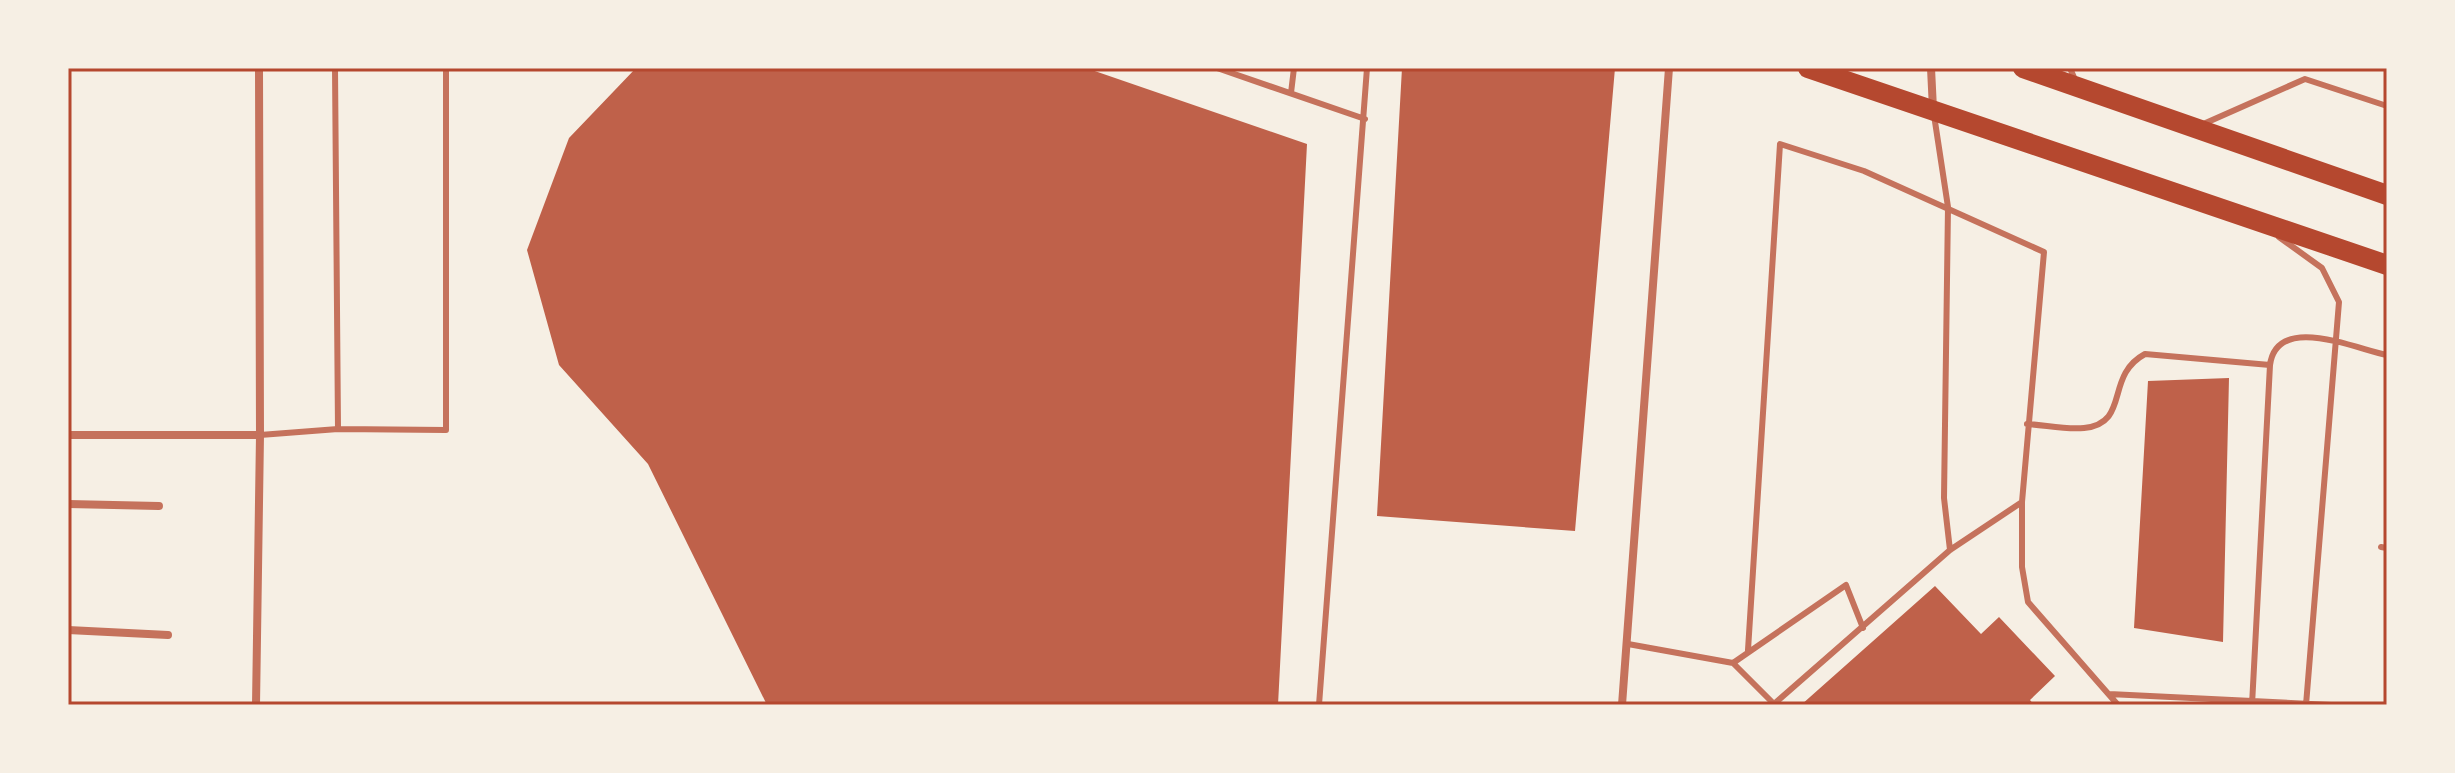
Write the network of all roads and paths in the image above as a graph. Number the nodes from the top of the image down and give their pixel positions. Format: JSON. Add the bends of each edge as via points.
{"nodes":[{"id":1,"x":259,"y":68,"type":"edge"},
{"id":2,"x":335,"y":68,"type":"edge"},
{"id":3,"x":446,"y":68,"type":"edge"},
{"id":4,"x":1217,"y":68,"type":"edge"},
{"id":5,"x":1294,"y":68,"type":"edge"},
{"id":6,"x":1367,"y":68,"type":"edge"},
{"id":7,"x":1669,"y":68,"type":"edge"},
{"id":8,"x":1808,"y":68,"type":"edge"},
{"id":9,"x":1931,"y":68,"type":"edge"},
{"id":10,"x":2023,"y":68,"type":"edge"},
{"id":11,"x":2070,"y":68,"type":"edge"},
{"id":12,"x":2083,"y":88,"type":"junction"},
{"id":13,"x":1291,"y":93,"type":"junction"},
{"id":14,"x":2387,"y":106,"type":"edge"},
{"id":15,"x":1934,"y":113,"type":"junction"},
{"id":16,"x":1365,"y":119,"type":"junction"},
{"id":17,"x":2197,"y":127,"type":"junction"},
{"id":18,"x":2387,"y":195,"type":"edge"},
{"id":19,"x":1948,"y":207,"type":"junction"},
{"id":20,"x":2253,"y":219,"type":"junction"},
{"id":21,"x":2387,"y":265,"type":"edge"},
{"id":22,"x":2338,"y":343,"type":"junction"},
{"id":23,"x":2387,"y":355,"type":"edge"},
{"id":24,"x":2270,"y":365,"type":"junction"},
{"id":25,"x":2027,"y":424,"type":"junction"},
{"id":26,"x":338,"y":429,"type":"junction"},
{"id":27,"x":68,"y":435,"type":"edge"},
{"id":28,"x":260,"y":435,"type":"junction"},
{"id":29,"x":2022,"y":502,"type":"junction"},
{"id":30,"x":68,"y":504,"type":"edge"},
{"id":31,"x":159,"y":506,"type":"dead end"},
{"id":32,"x":1950,"y":550,"type":"junction"},
{"id":33,"x":1863,"y":628,"type":"junction"},
{"id":34,"x":68,"y":630,"type":"edge"},
{"id":35,"x":168,"y":635,"type":"dead end"},
{"id":36,"x":1628,"y":644,"type":"junction"},
{"id":37,"x":1748,"y":650,"type":"junction"},
{"id":38,"x":1733,"y":663,"type":"junction"},
{"id":39,"x":2109,"y":694,"type":"junction"},
{"id":40,"x":1773,"y":704,"type":"edge"},
{"id":41,"x":2252,"y":704,"type":"edge"},
{"id":42,"x":2306,"y":704,"type":"edge"},
{"id":43,"x":256,"y":705,"type":"edge"},
{"id":44,"x":1319,"y":705,"type":"edge"},
{"id":45,"x":1622,"y":705,"type":"edge"},
{"id":46,"x":2118,"y":705,"type":"edge"},
{"id":47,"x":2331,"y":705,"type":"edge"}],
"edges":[{"from":1,"to":28,"type":"street"},
{"from":2,"to":26,"type":"lane"},
{"from":3,"to":26,"type":"lane","via":[[446,430]]},
{"from":4,"to":13,"type":"lane"},
{"from":5,"to":13,"type":"lane"},
{"from":6,"to":16,"type":"lane"},
{"from":7,"to":36,"type":"street"},
{"from":8,"to":15,"type":"main road"},
{"from":9,"to":15,"type":"street"},
{"from":10,"to":12,"type":"main road"},
{"from":11,"to":12,"type":"lane"},
{"from":12,"to":17,"type":"main road"},
{"from":13,"to":16,"type":"lane"},
{"from":14,"to":17,"type":"lane","via":[[2305,79]]},
{"from":15,"to":19,"type":"lane"},
{"from":15,"to":20,"type":"main road"},
{"from":16,"to":44,"type":"lane"},
{"from":17,"to":18,"type":"main road"},
{"from":19,"to":25,"type":"lane","via":[[2044,252]]},
{"from":19,"to":32,"type":"lane","via":[[1944,498]]},
{"from":19,"to":37,"type":"lane","via":[[1864,171],[1780,144]]},
{"from":20,"to":21,"type":"main road"},
{"from":20,"to":22,"type":"lane","via":[[2322,268],[2339,302]]},
{"from":22,"to":23,"type":"lane"},
{"from":22,"to":24,"type":"lane","via":[[2322,337],[2287,340],[2275,349]]},
{"from":22,"to":42,"type":"lane"},
{"from":24,"to":25,"type":"lane","via":[[2145,354],[2121,376],[2113,410],[2097,425]]},
{"from":24,"to":41,"type":"lane"},
{"from":25,"to":29,"type":"lane"},
{"from":26,"to":28,"type":"lane"},
{"from":27,"to":28,"type":"street"},
{"from":28,"to":43,"type":"street"},
{"from":29,"to":32,"type":"lane"},
{"from":29,"to":39,"type":"lane","via":[[2028,602]]},
{"from":30,"to":31,"type":"street"},
{"from":32,"to":33,"type":"lane"},
{"from":33,"to":37,"type":"lane","via":[[1846,585]]},
{"from":33,"to":40,"type":"lane"},
{"from":34,"to":35,"type":"street"},
{"from":36,"to":38,"type":"lane"},
{"from":36,"to":45,"type":"street"},
{"from":37,"to":38,"type":"lane"},
{"from":38,"to":40,"type":"lane"},
{"from":39,"to":41,"type":"lane"},
{"from":39,"to":46,"type":"lane"},
{"from":41,"to":42,"type":"lane"},
{"from":42,"to":47,"type":"lane"}]}
